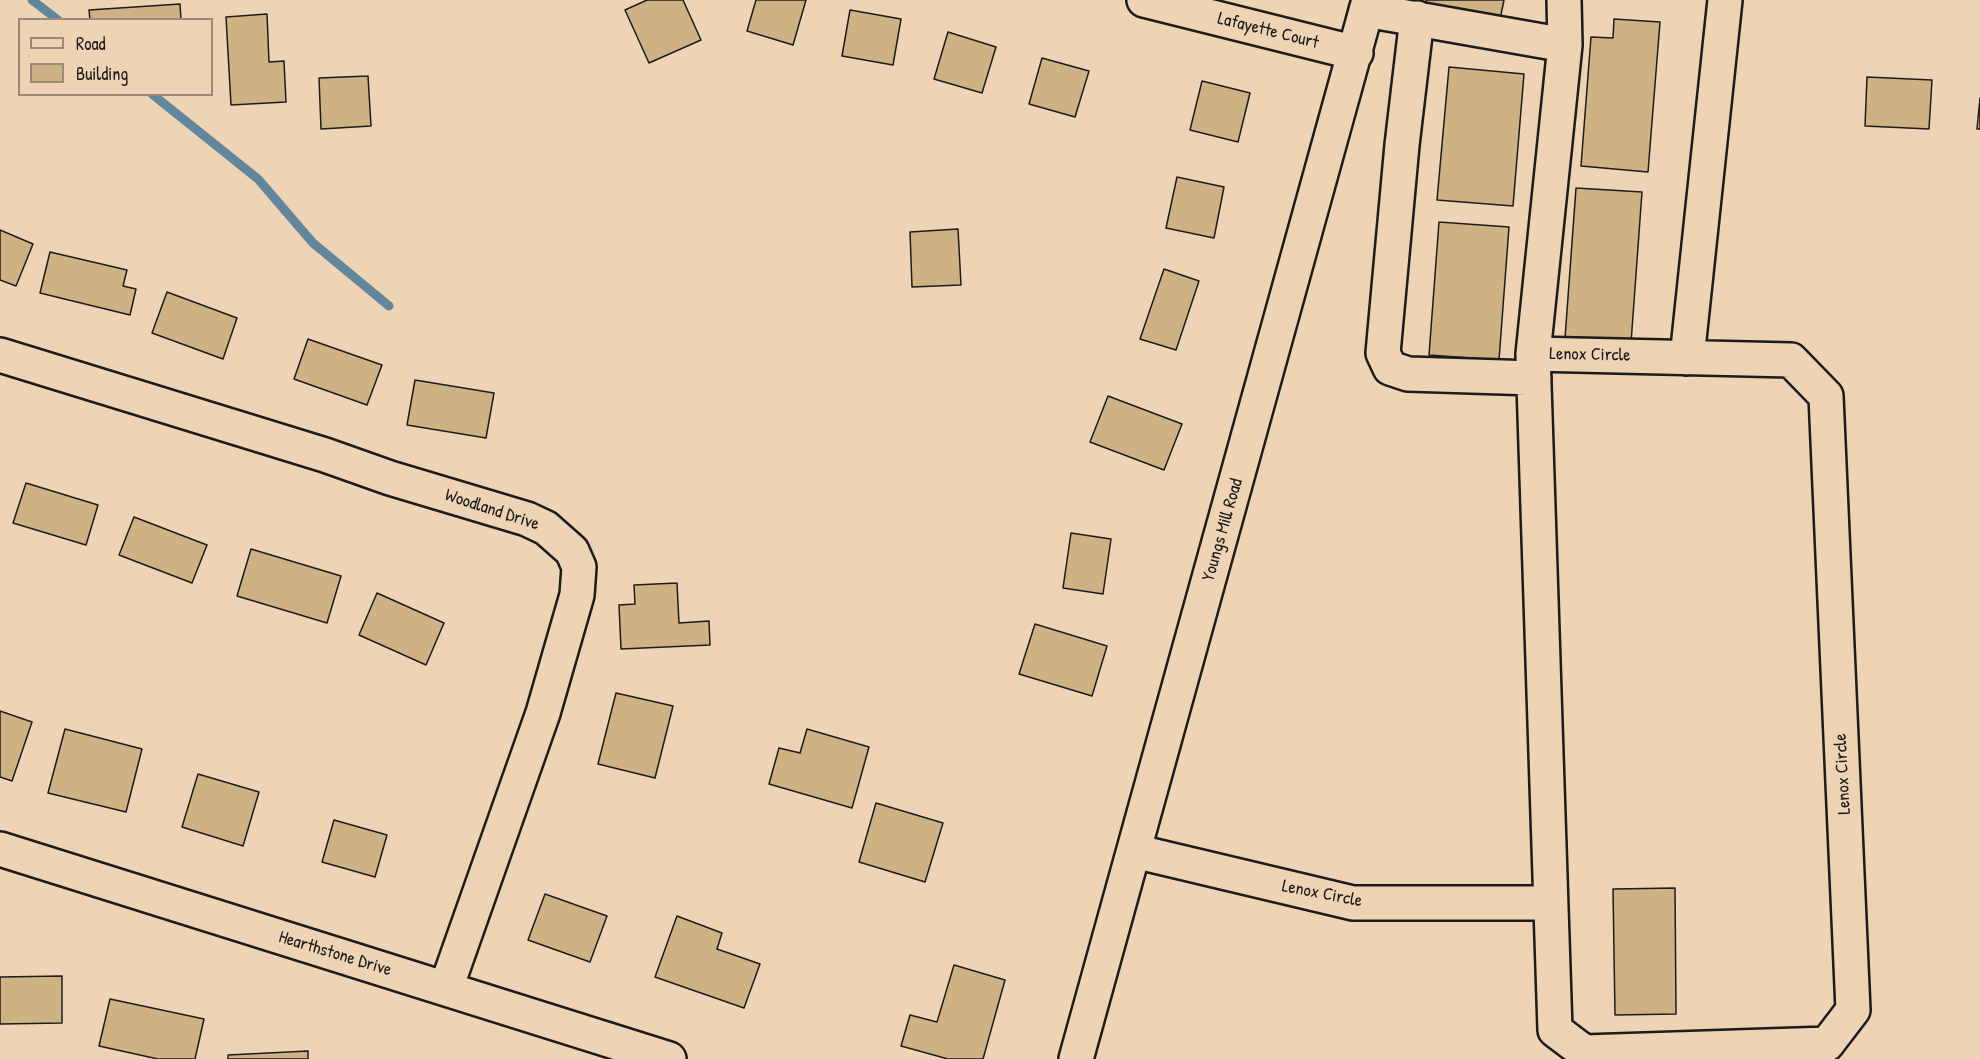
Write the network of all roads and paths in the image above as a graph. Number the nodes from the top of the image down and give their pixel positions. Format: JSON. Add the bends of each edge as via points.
{"nodes":[{"id":1,"x":1144,"y":0,"type":"edge"},
{"id":2,"x":1564,"y":0,"type":"edge"},
{"id":3,"x":1725,"y":0,"type":"edge"},
{"id":4,"x":1368,"y":5,"type":"edge"},
{"id":5,"x":1417,"y":18,"type":"junction"},
{"id":6,"x":1565,"y":45,"type":"junction"},
{"id":7,"x":1356,"y":53,"type":"junction"},
{"id":8,"x":0,"y":355,"type":"edge"},
{"id":9,"x":1687,"y":358,"type":"junction"},
{"id":10,"x":1534,"y":366,"type":"junction"},
{"id":11,"x":0,"y":849,"type":"edge"},
{"id":12,"x":1134,"y":851,"type":"junction"},
{"id":13,"x":1551,"y":903,"type":"junction"},
{"id":14,"x":446,"y":988,"type":"junction"},
{"id":15,"x":669,"y":1059,"type":"edge"},
{"id":16,"x":1076,"y":1059,"type":"edge"}],
"edges":[{"from":1,"to":7,"type":"street","name":"Lafayette Court"},
{"from":2,"to":6,"type":"street","name":"Lenox Circle"},
{"from":3,"to":9,"type":"street"},
{"from":4,"to":5,"type":"street"},
{"from":4,"to":7,"type":"street","name":"Youngs Mill Road"},
{"from":5,"to":6,"type":"street"},
{"from":5,"to":10,"type":"street","via":[[1383,352],[1390,369],[1408,374]]},
{"from":6,"to":10,"type":"street","name":"Lenox Circle"},
{"from":7,"to":12,"type":"street","name":"Youngs Mill Road"},
{"from":8,"to":14,"type":"street","name":"Woodland Drive","via":[[527,519],[546,528],[572,551],[579,567],[577,595],[546,702]]},
{"from":9,"to":10,"type":"street","name":"Lenox Circle"},
{"from":9,"to":13,"type":"street","name":"Lenox Circle","via":[[1791,360],[1826,396],[1853,1010],[1827,1044],[1584,1052],[1554,1030]]},
{"from":10,"to":13,"type":"street","name":"Lenox Circle"},
{"from":11,"to":14,"type":"street","name":"Hearthstone Drive"},
{"from":12,"to":13,"type":"street","name":"Lenox Circle","via":[[1353,903]]},
{"from":12,"to":16,"type":"street","name":"Youngs Mill Road"},
{"from":14,"to":15,"type":"street","name":"Hearthstone Drive"}]}
